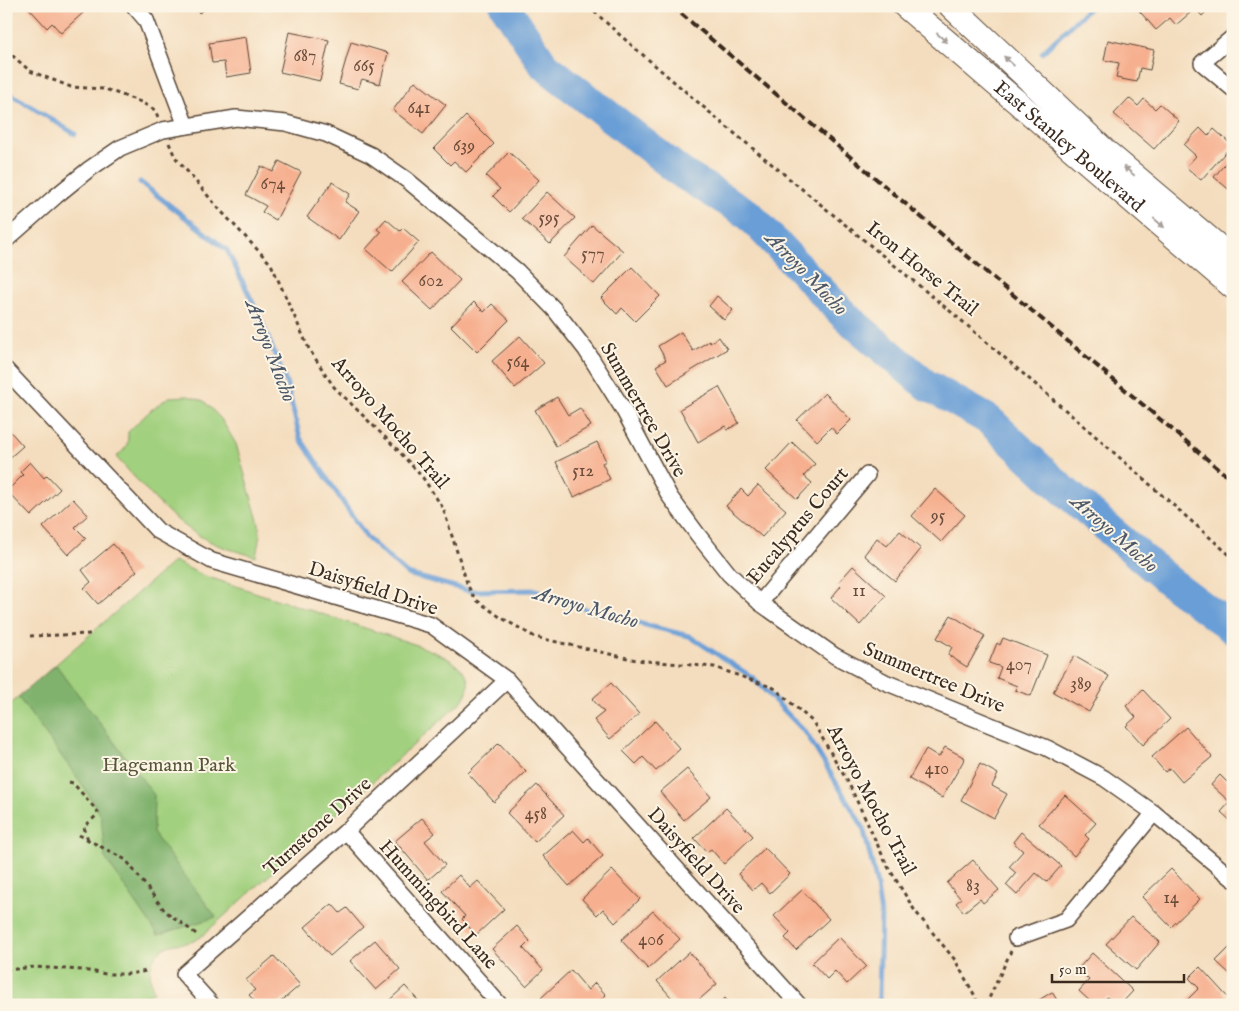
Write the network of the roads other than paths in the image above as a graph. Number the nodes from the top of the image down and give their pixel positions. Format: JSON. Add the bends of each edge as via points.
{"nodes":[{"id":1,"x":134,"y":6,"type":"edge"},
{"id":2,"x":905,"y":6,"type":"edge"},
{"id":3,"x":950,"y":6,"type":"edge"},
{"id":4,"x":1233,"y":37,"type":"edge"},
{"id":5,"x":1233,"y":89,"type":"edge"},
{"id":6,"x":186,"y":126,"type":"junction"},
{"id":7,"x":6,"y":240,"type":"edge"},
{"id":8,"x":1233,"y":259,"type":"edge"},
{"id":9,"x":1233,"y":287,"type":"edge"},
{"id":10,"x":6,"y":370,"type":"edge"},
{"id":11,"x":867,"y":475,"type":"dead end"},
{"id":12,"x":760,"y":603,"type":"junction"},
{"id":13,"x":507,"y":680,"type":"junction"},
{"id":14,"x":1154,"y":813,"type":"junction"},
{"id":15,"x":346,"y":831,"type":"junction"},
{"id":16,"x":1233,"y":879,"type":"edge"},
{"id":17,"x":1016,"y":938,"type":"road end"},
{"id":18,"x":212,"y":1005,"type":"edge"},
{"id":19,"x":500,"y":1005,"type":"edge"},
{"id":20,"x":798,"y":1005,"type":"edge"}],
"edges":[{"from":1,"to":6,"type":"street","via":[[146,20]]},
{"from":2,"to":9,"type":"main road","name":"East Stanley Boulevard","one_way":true},
{"from":8,"to":3,"type":"main road","name":"East Stanley Boulevard","one_way":true,"via":[[1105,151]]},
{"from":4,"to":5,"type":"street","via":[[1202,63]]},
{"from":6,"to":7,"type":"street","name":"Summertree Drive","via":[[163,130],[120,148],[88,170]]},
{"from":6,"to":12,"type":"street","name":"Summertree Drive","via":[[236,118],[286,123],[326,134],[371,154],[451,216],[517,271],[554,309],[586,350],[623,409],[670,497],[729,574]]},
{"from":10,"to":13,"type":"street","name":"Daisyfield Drive","via":[[158,531],[212,561],[431,625]]},
{"from":11,"to":12,"type":"street","name":"Eucalyptus Court"},
{"from":12,"to":14,"type":"street","name":"Summertree Drive","via":[[835,656],[885,682],[1047,748],[1104,778]]},
{"from":13,"to":15,"type":"street","name":"Turnstone Drive"},
{"from":13,"to":20,"type":"street","name":"Daisyfield Drive"},
{"from":14,"to":16,"type":"street","name":"Summertree Drive"},
{"from":14,"to":17,"type":"street","via":[[1066,920]]},
{"from":15,"to":18,"type":"street","name":"Turnstone Drive","via":[[184,974]]},
{"from":15,"to":19,"type":"street","name":"Hummingbird Lane"}]}
